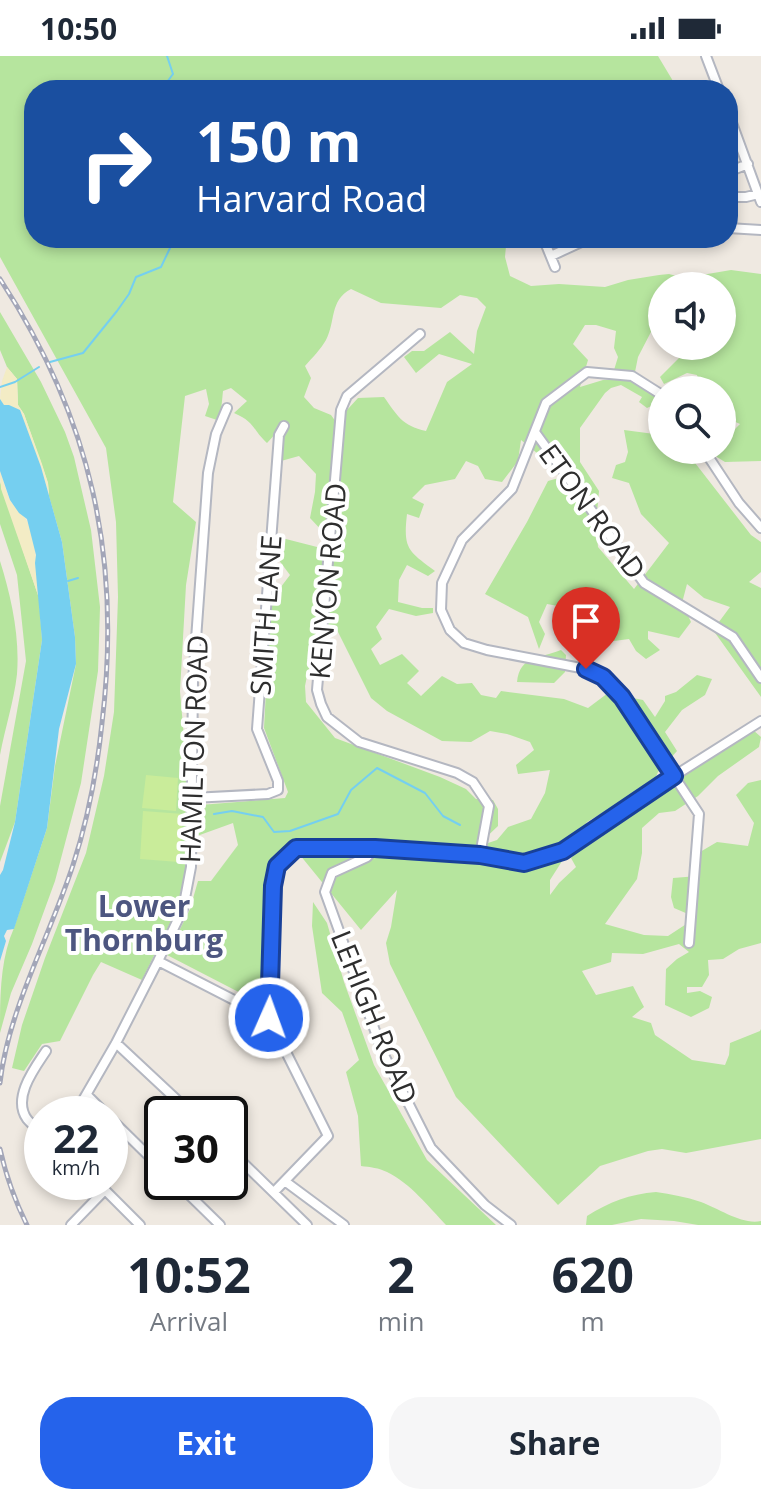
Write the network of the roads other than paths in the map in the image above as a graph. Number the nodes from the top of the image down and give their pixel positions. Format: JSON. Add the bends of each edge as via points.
{"nodes":[{"id":1,"x":706,"y":56,"type":"edge"},
{"id":2,"x":715,"y":80,"type":"edge"},
{"id":3,"x":738,"y":138,"type":"edge"},
{"id":4,"x":748,"y":164,"type":"junction"},
{"id":5,"x":738,"y":168,"type":"edge"},
{"id":6,"x":738,"y":197,"type":"edge"},
{"id":7,"x":760,"y":198,"type":"edge"},
{"id":8,"x":738,"y":229,"type":"edge"},
{"id":9,"x":761,"y":230,"type":"edge"},
{"id":10,"x":548,"y":248,"type":"edge"},
{"id":11,"x":568,"y":248,"type":"edge"},
{"id":12,"x":551,"y":256,"type":"junction"},
{"id":13,"x":555,"y":267,"type":"dead end"},
{"id":14,"x":420,"y":334,"type":"dead end"},
{"id":15,"x":648,"y":386,"type":"edge"},
{"id":16,"x":227,"y":408,"type":"dead end"},
{"id":17,"x":284,"y":426,"type":"dead end"},
{"id":18,"x":535,"y":432,"type":"junction"},
{"id":19,"x":713,"y":464,"type":"edge"},
{"id":20,"x":761,"y":528,"type":"edge"},
{"id":21,"x":761,"y":678,"type":"edge"},
{"id":22,"x":761,"y":721,"type":"edge"},
{"id":23,"x":674,"y":776,"type":"junction"},
{"id":24,"x":192,"y":798,"type":"junction"},
{"id":25,"x":375,"y":848,"type":"junction"},
{"id":26,"x":480,"y":855,"type":"junction"},
{"id":27,"x":689,"y":943,"type":"dead end"},
{"id":28,"x":158,"y":961,"type":"junction"},
{"id":29,"x":269,"y":1018,"type":"junction"},
{"id":30,"x":116,"y":1043,"type":"junction"},
{"id":31,"x":46,"y":1051,"type":"dead end"},
{"id":32,"x":87,"y":1095,"type":"edge"},
{"id":33,"x":173,"y":1096,"type":"edge"},
{"id":34,"x":24,"y":1113,"type":"edge"},
{"id":35,"x":128,"y":1136,"type":"edge"},
{"id":36,"x":144,"y":1151,"type":"edge"},
{"id":37,"x":248,"y":1167,"type":"edge"},
{"id":38,"x":286,"y":1182,"type":"junction"},
{"id":39,"x":274,"y":1192,"type":"junction"},
{"id":40,"x":95,"y":1200,"type":"edge"},
{"id":41,"x":115,"y":1200,"type":"edge"},
{"id":42,"x":194,"y":1200,"type":"edge"},
{"id":43,"x":71,"y":1225,"type":"edge"},
{"id":44,"x":140,"y":1225,"type":"edge"},
{"id":45,"x":220,"y":1225,"type":"edge"},
{"id":46,"x":307,"y":1225,"type":"edge"},
{"id":47,"x":344,"y":1225,"type":"edge"},
{"id":48,"x":511,"y":1225,"type":"edge"}],
"edges":[{"from":1,"to":2,"type":"street"},
{"from":3,"to":4,"type":"street"},
{"from":4,"to":5,"type":"street"},
{"from":4,"to":7,"type":"street"},
{"from":6,"to":7,"type":"street"},
{"from":8,"to":9,"type":"street"},
{"from":10,"to":12,"type":"street"},
{"from":11,"to":12,"type":"street"},
{"from":12,"to":13,"type":"street"},
{"from":14,"to":26,"type":"street","name":"KENYON ROAD","via":[[347,396],[341,410],[317,690],[327,717],[359,742],[473,782],[489,806]]},
{"from":15,"to":18,"type":"street","via":[[632,376],[587,372],[546,403]]},
{"from":16,"to":24,"type":"street","name":"HAMILTON ROAD","via":[[208,473],[193,681]]},
{"from":17,"to":24,"type":"street","name":"SMITH LANE","via":[[279,435],[257,729],[278,790]]},
{"from":18,"to":21,"type":"street","name":"ETON ROAD","via":[[644,583],[733,637]]},
{"from":18,"to":23,"type":"street","via":[[512,489],[462,540],[442,583],[445,620],[464,643],[603,677]]},
{"from":19,"to":20,"type":"street"},
{"from":22,"to":23,"type":"street"},
{"from":23,"to":26,"type":"street","via":[[563,851],[524,863]]},
{"from":23,"to":27,"type":"street","via":[[699,814]]},
{"from":24,"to":28,"type":"street","name":"HAMILTON ROAD","via":[[191,867],[183,909]]},
{"from":25,"to":26,"type":"street"},
{"from":25,"to":29,"type":"street","via":[[296,848],[277,866]]},
{"from":25,"to":48,"type":"street","name":"LEHIGH ROAD","via":[[332,873],[325,892],[383,1053],[431,1148]]},
{"from":28,"to":29,"type":"street"},
{"from":28,"to":30,"type":"street","name":"HAMILTON ROAD"},
{"from":29,"to":38,"type":"street","via":[[328,1136]]},
{"from":30,"to":32,"type":"street","name":"HAMILTON ROAD"},
{"from":30,"to":33,"type":"street"},
{"from":31,"to":34,"type":"street","via":[[28,1078]]},
{"from":35,"to":36,"type":"street"},
{"from":37,"to":39,"type":"street"},
{"from":38,"to":39,"type":"street"},
{"from":38,"to":47,"type":"street"},
{"from":39,"to":46,"type":"street"},
{"from":40,"to":43,"type":"street"},
{"from":41,"to":44,"type":"street"},
{"from":42,"to":45,"type":"street"}]}
